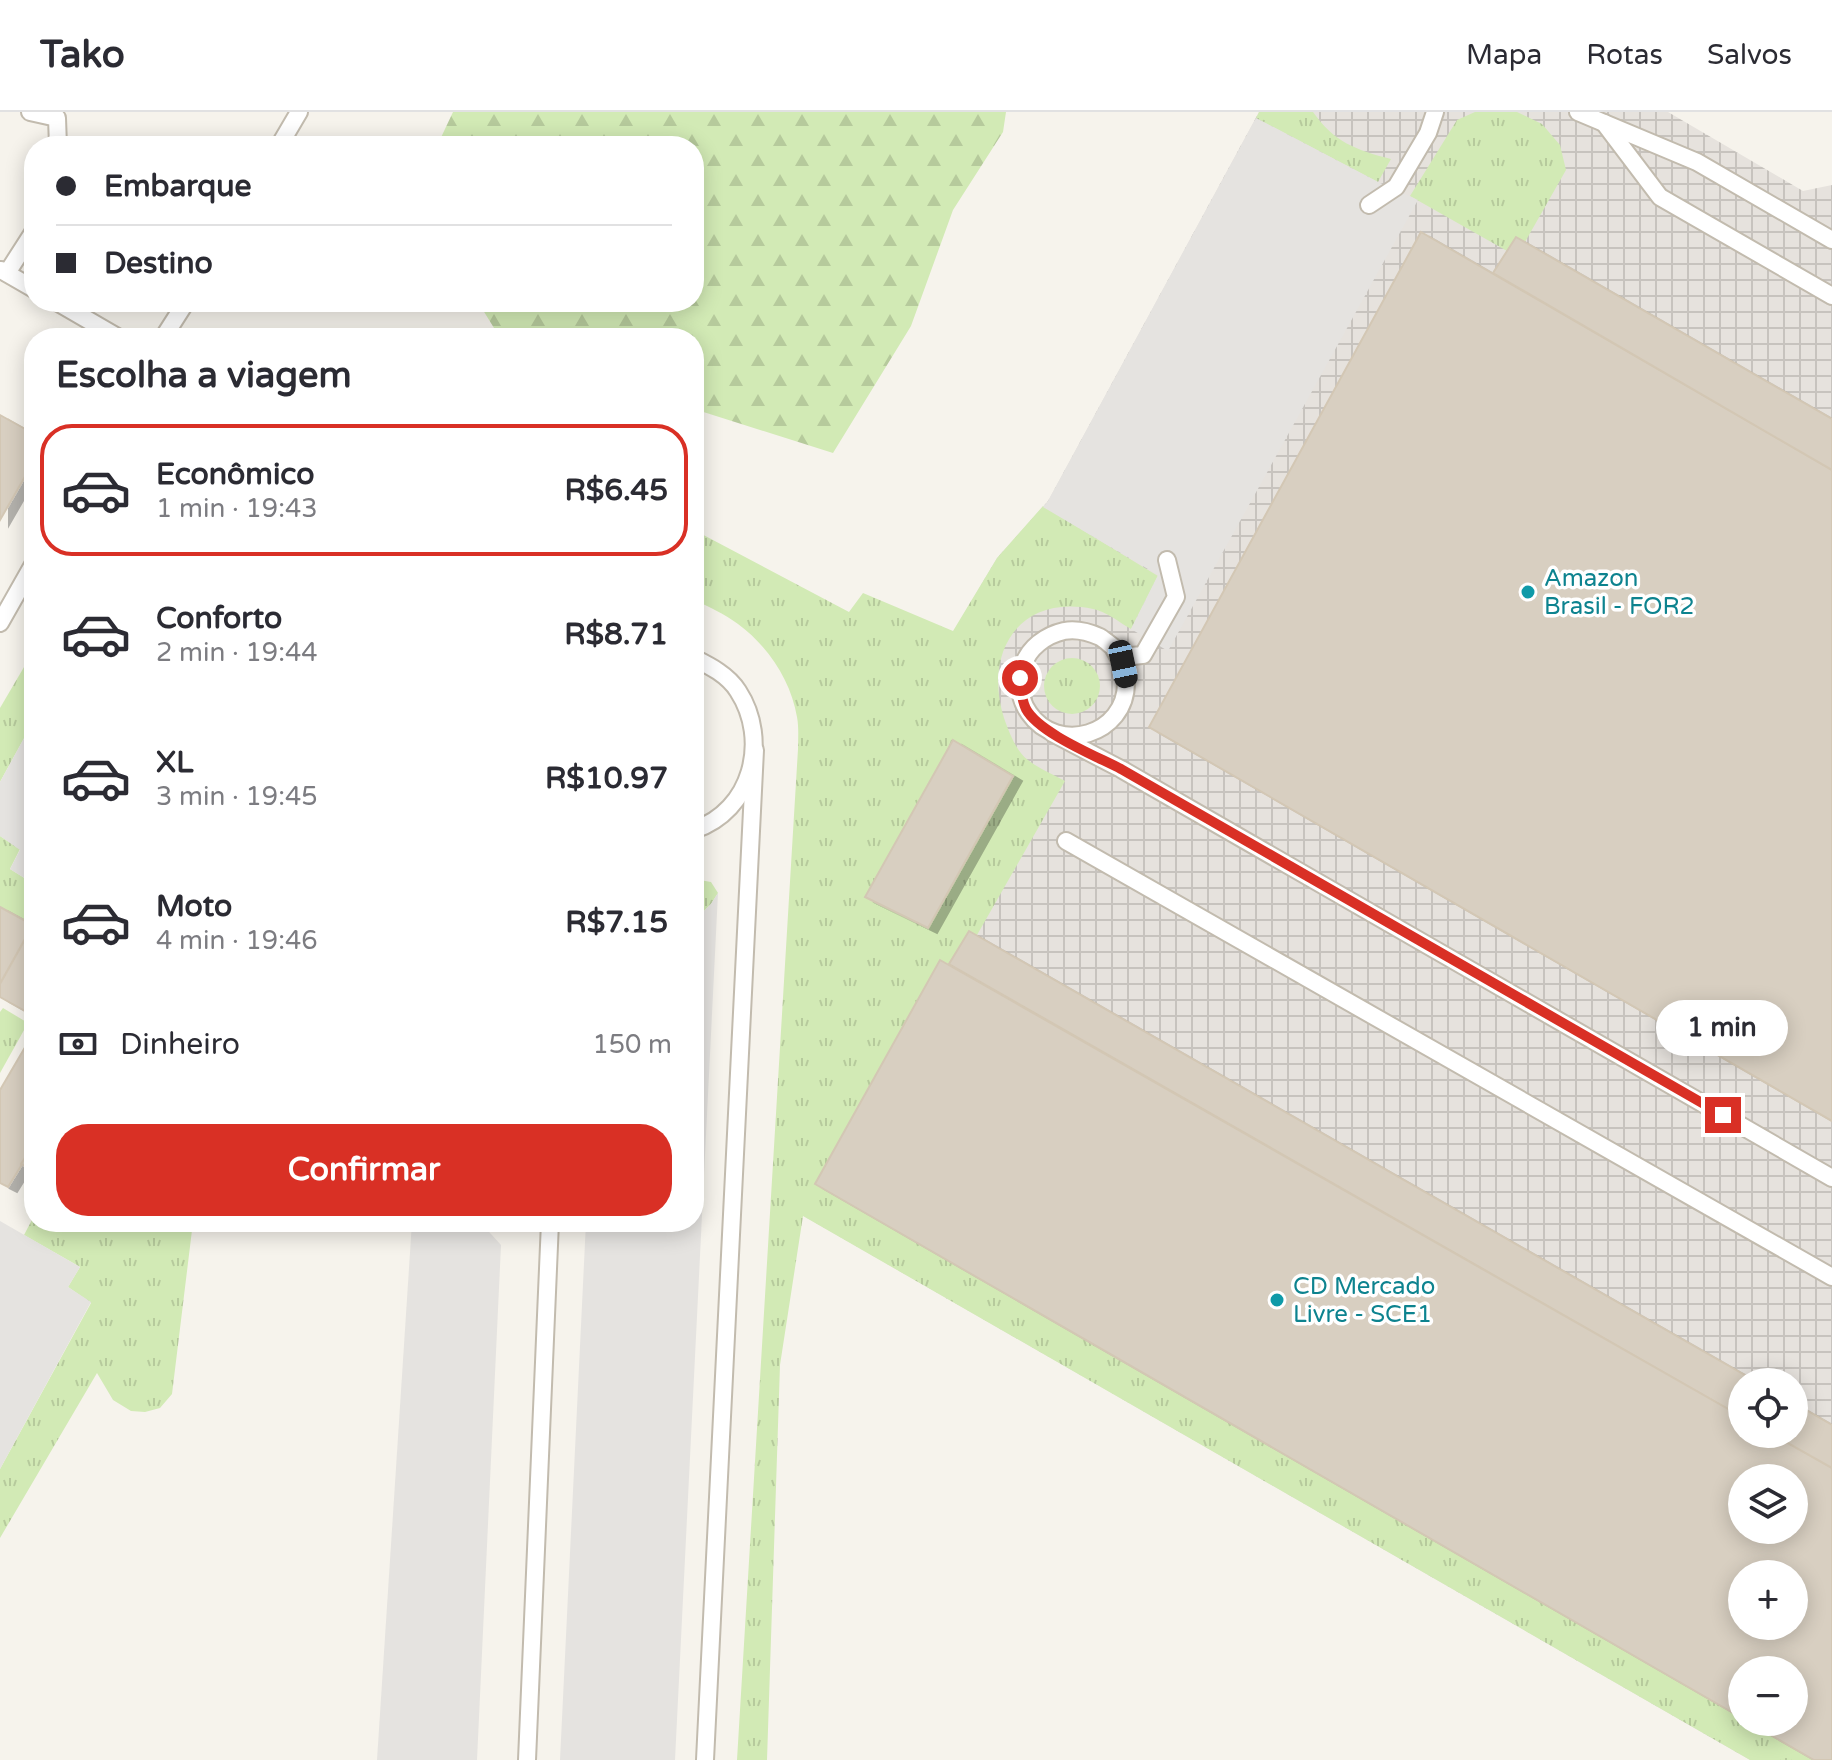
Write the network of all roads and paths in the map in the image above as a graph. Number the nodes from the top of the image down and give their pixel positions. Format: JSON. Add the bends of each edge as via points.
{"nodes":[{"id":1,"x":30,"y":112,"type":"edge"},
{"id":2,"x":299,"y":112,"type":"edge"},
{"id":3,"x":1435,"y":112,"type":"edge"},
{"id":4,"x":1578,"y":112,"type":"edge"},
{"id":5,"x":59,"y":115,"type":"edge"},
{"id":6,"x":1604,"y":123,"type":"junction"},
{"id":7,"x":58,"y":136,"type":"edge"},
{"id":8,"x":285,"y":136,"type":"edge"},
{"id":9,"x":1369,"y":205,"type":"dead end"},
{"id":10,"x":1832,"y":240,"type":"edge"},
{"id":11,"x":24,"y":244,"type":"edge"},
{"id":12,"x":4,"y":271,"type":"edge"},
{"id":13,"x":24,"y":283,"type":"edge"},
{"id":14,"x":1832,"y":296,"type":"edge"},
{"id":15,"x":74,"y":312,"type":"edge"},
{"id":16,"x":102,"y":328,"type":"edge"},
{"id":17,"x":1167,"y":560,"type":"dead end"},
{"id":18,"x":24,"y":581,"type":"edge"},
{"id":19,"x":0,"y":623,"type":"edge"},
{"id":20,"x":1114,"y":649,"type":"junction"},
{"id":21,"x":704,"y":662,"type":"edge"},
{"id":22,"x":1052,"y":733,"type":"junction"},
{"id":23,"x":755,"y":750,"type":"junction"},
{"id":24,"x":704,"y":827,"type":"edge"},
{"id":25,"x":1066,"y":841,"type":"dead end"},
{"id":26,"x":1832,"y":1178,"type":"edge"},
{"id":27,"x":550,"y":1232,"type":"edge"},
{"id":28,"x":1832,"y":1277,"type":"edge"},
{"id":29,"x":527,"y":1760,"type":"edge"},
{"id":30,"x":705,"y":1760,"type":"edge"}],
"edges":[{"from":1,"to":5,"type":"lane"},
{"from":2,"to":8,"type":"lane"},
{"from":3,"to":9,"type":"lane","via":[[1396,187]]},
{"from":4,"to":6,"type":"lane"},
{"from":5,"to":7,"type":"lane"},
{"from":6,"to":10,"type":"lane","via":[[1697,162]]},
{"from":6,"to":14,"type":"lane","via":[[1660,197]]},
{"from":11,"to":12,"type":"lane"},
{"from":12,"to":13,"type":"lane"},
{"from":15,"to":16,"type":"lane"},
{"from":17,"to":20,"type":"lane","via":[[1176,597],[1143,655]]},
{"from":18,"to":19,"type":"lane"},
{"from":20,"to":22,"type":"lane","via":[[1126,682],[1115,715],[1086,735]]},
{"from":20,"to":22,"type":"lane","via":[[1082,631],[1064,631],[1034,647],[1024,661],[1021,695],[1027,710]]},
{"from":21,"to":23,"type":"lane","via":[[737,689],[751,718]]},
{"from":22,"to":26,"type":"lane"},
{"from":23,"to":24,"type":"lane","via":[[748,781],[730,807]]},
{"from":23,"to":30,"type":"lane"},
{"from":25,"to":28,"type":"lane"},
{"from":27,"to":29,"type":"lane"}]}
